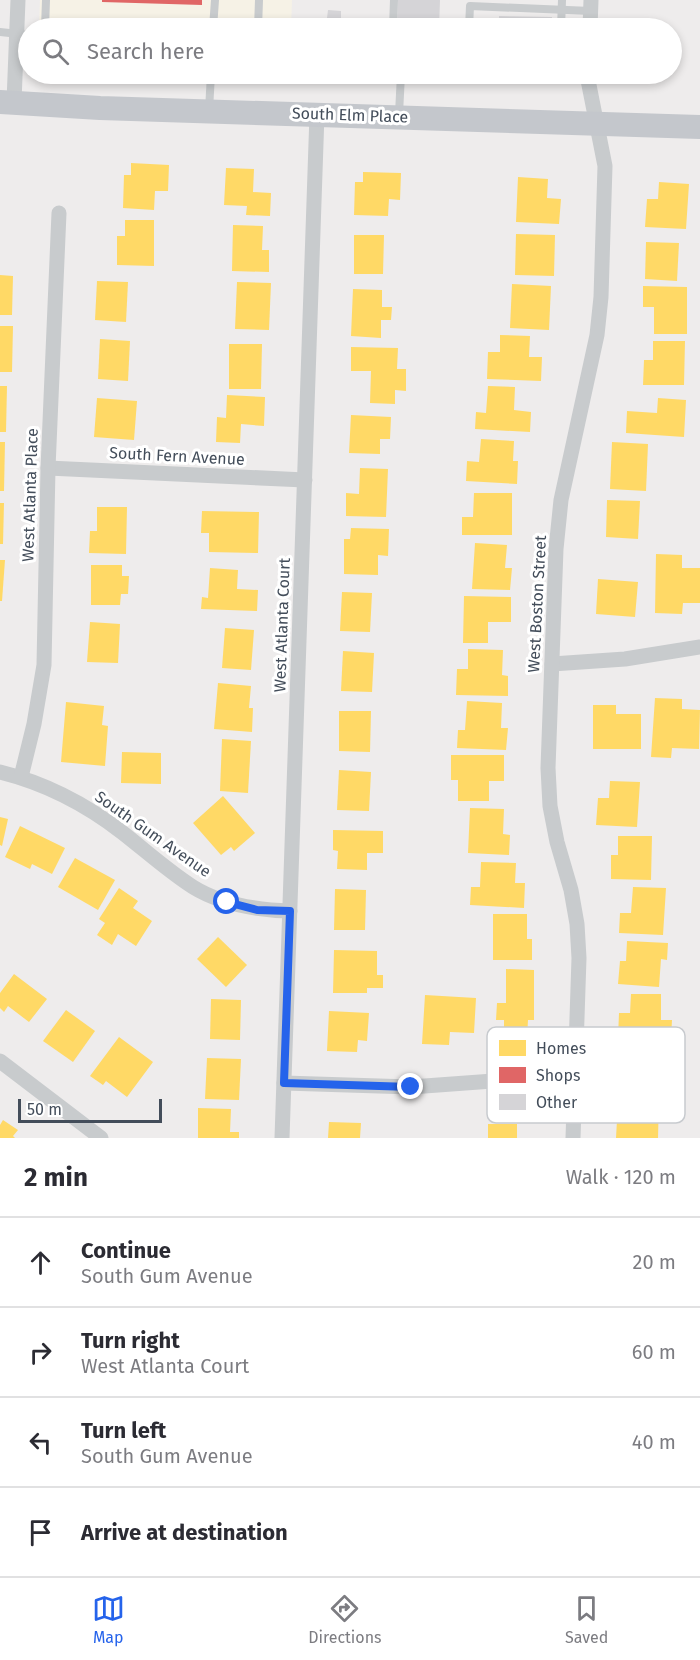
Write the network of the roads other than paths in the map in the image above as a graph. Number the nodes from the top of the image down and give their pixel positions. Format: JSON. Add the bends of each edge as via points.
{"nodes":[{"id":1,"x":18,"y":0,"type":"edge"},
{"id":2,"x":46,"y":0,"type":"edge"},
{"id":3,"x":215,"y":0,"type":"edge"},
{"id":4,"x":259,"y":0,"type":"edge"},
{"id":5,"x":394,"y":0,"type":"edge"},
{"id":6,"x":562,"y":0,"type":"edge"},
{"id":7,"x":591,"y":5,"type":"edge"},
{"id":8,"x":562,"y":10,"type":"junction"},
{"id":9,"x":20,"y":18,"type":"edge"},
{"id":10,"x":45,"y":18,"type":"edge"},
{"id":11,"x":214,"y":18,"type":"edge"},
{"id":12,"x":258,"y":18,"type":"edge"},
{"id":13,"x":393,"y":18,"type":"edge"},
{"id":14,"x":469,"y":18,"type":"edge"},
{"id":15,"x":562,"y":18,"type":"edge"},
{"id":16,"x":0,"y":32,"type":"edge"},
{"id":17,"x":18,"y":34,"type":"edge"},
{"id":18,"x":18,"y":52,"type":"edge"},
{"id":19,"x":210,"y":84,"type":"edge"},
{"id":20,"x":401,"y":84,"type":"edge"},
{"id":21,"x":590,"y":84,"type":"edge"},
{"id":22,"x":7,"y":102,"type":"edge"},
{"id":23,"x":209,"y":111,"type":"junction"},
{"id":24,"x":317,"y":114,"type":"junction"},
{"id":25,"x":399,"y":117,"type":"junction"},
{"id":26,"x":597,"y":124,"type":"junction"},
{"id":27,"x":700,"y":127,"type":"edge"},
{"id":28,"x":58,"y":213,"type":"dead end"},
{"id":29,"x":48,"y":468,"type":"junction"},
{"id":30,"x":305,"y":480,"type":"junction"},
{"id":31,"x":700,"y":647,"type":"edge"},
{"id":32,"x":552,"y":664,"type":"junction"},
{"id":33,"x":0,"y":772,"type":"edge"},
{"id":34,"x":21,"y":777,"type":"junction"},
{"id":35,"x":290,"y":911,"type":"junction"},
{"id":36,"x":576,"y":1027,"type":"edge"},
{"id":37,"x":0,"y":1062,"type":"edge"},
{"id":38,"x":487,"y":1081,"type":"edge"},
{"id":39,"x":284,"y":1083,"type":"junction"},
{"id":40,"x":573,"y":1123,"type":"edge"},
{"id":41,"x":101,"y":1138,"type":"edge"},
{"id":42,"x":282,"y":1138,"type":"edge"},
{"id":43,"x":573,"y":1138,"type":"edge"}],
"edges":[{"from":1,"to":9,"type":"street"},
{"from":2,"to":10,"type":"lane"},
{"from":3,"to":11,"type":"lane"},
{"from":4,"to":12,"type":"lane"},
{"from":5,"to":13,"type":"lane"},
{"from":6,"to":8,"type":"lane"},
{"from":7,"to":8,"type":"lane"},
{"from":8,"to":14,"type":"lane","via":[[470,6]]},
{"from":8,"to":15,"type":"lane"},
{"from":16,"to":17,"type":"lane"},
{"from":18,"to":22,"type":"street"},
{"from":19,"to":23,"type":"lane"},
{"from":20,"to":25,"type":"lane"},
{"from":21,"to":26,"type":"street","name":"West Boston Street"},
{"from":22,"to":23,"type":"main road","name":"South Elm Place"},
{"from":23,"to":24,"type":"main road","name":"South Elm Place"},
{"from":24,"to":25,"type":"main road","name":"South Elm Place"},
{"from":24,"to":30,"type":"street","name":"West Atlanta Court"},
{"from":25,"to":26,"type":"main road","name":"South Elm Place"},
{"from":26,"to":27,"type":"main road","name":"South Elm Place"},
{"from":26,"to":32,"type":"street","name":"West Boston Street","via":[[605,166],[601,297],[597,335],[561,500]]},
{"from":28,"to":29,"type":"street","name":"West Atlanta Place"},
{"from":29,"to":30,"type":"street","name":"South Fern Avenue"},
{"from":29,"to":34,"type":"street","name":"West Atlanta Place","via":[[44,665]]},
{"from":30,"to":35,"type":"street","name":"West Atlanta Court"},
{"from":31,"to":32,"type":"street","via":[[625,659]]},
{"from":32,"to":36,"type":"street","name":"West Boston Street","via":[[550,806],[577,924]]},
{"from":33,"to":34,"type":"street","name":"South Gum Avenue"},
{"from":34,"to":35,"type":"street","name":"South Gum Avenue","via":[[74,800],[194,888],[257,910]]},
{"from":35,"to":39,"type":"street","name":"West Atlanta Court"},
{"from":37,"to":41,"type":"street"},
{"from":38,"to":39,"type":"street","via":[[411,1087]]},
{"from":39,"to":42,"type":"street","name":"West Atlanta Court"},
{"from":40,"to":43,"type":"street","name":"West Boston Street"}]}
